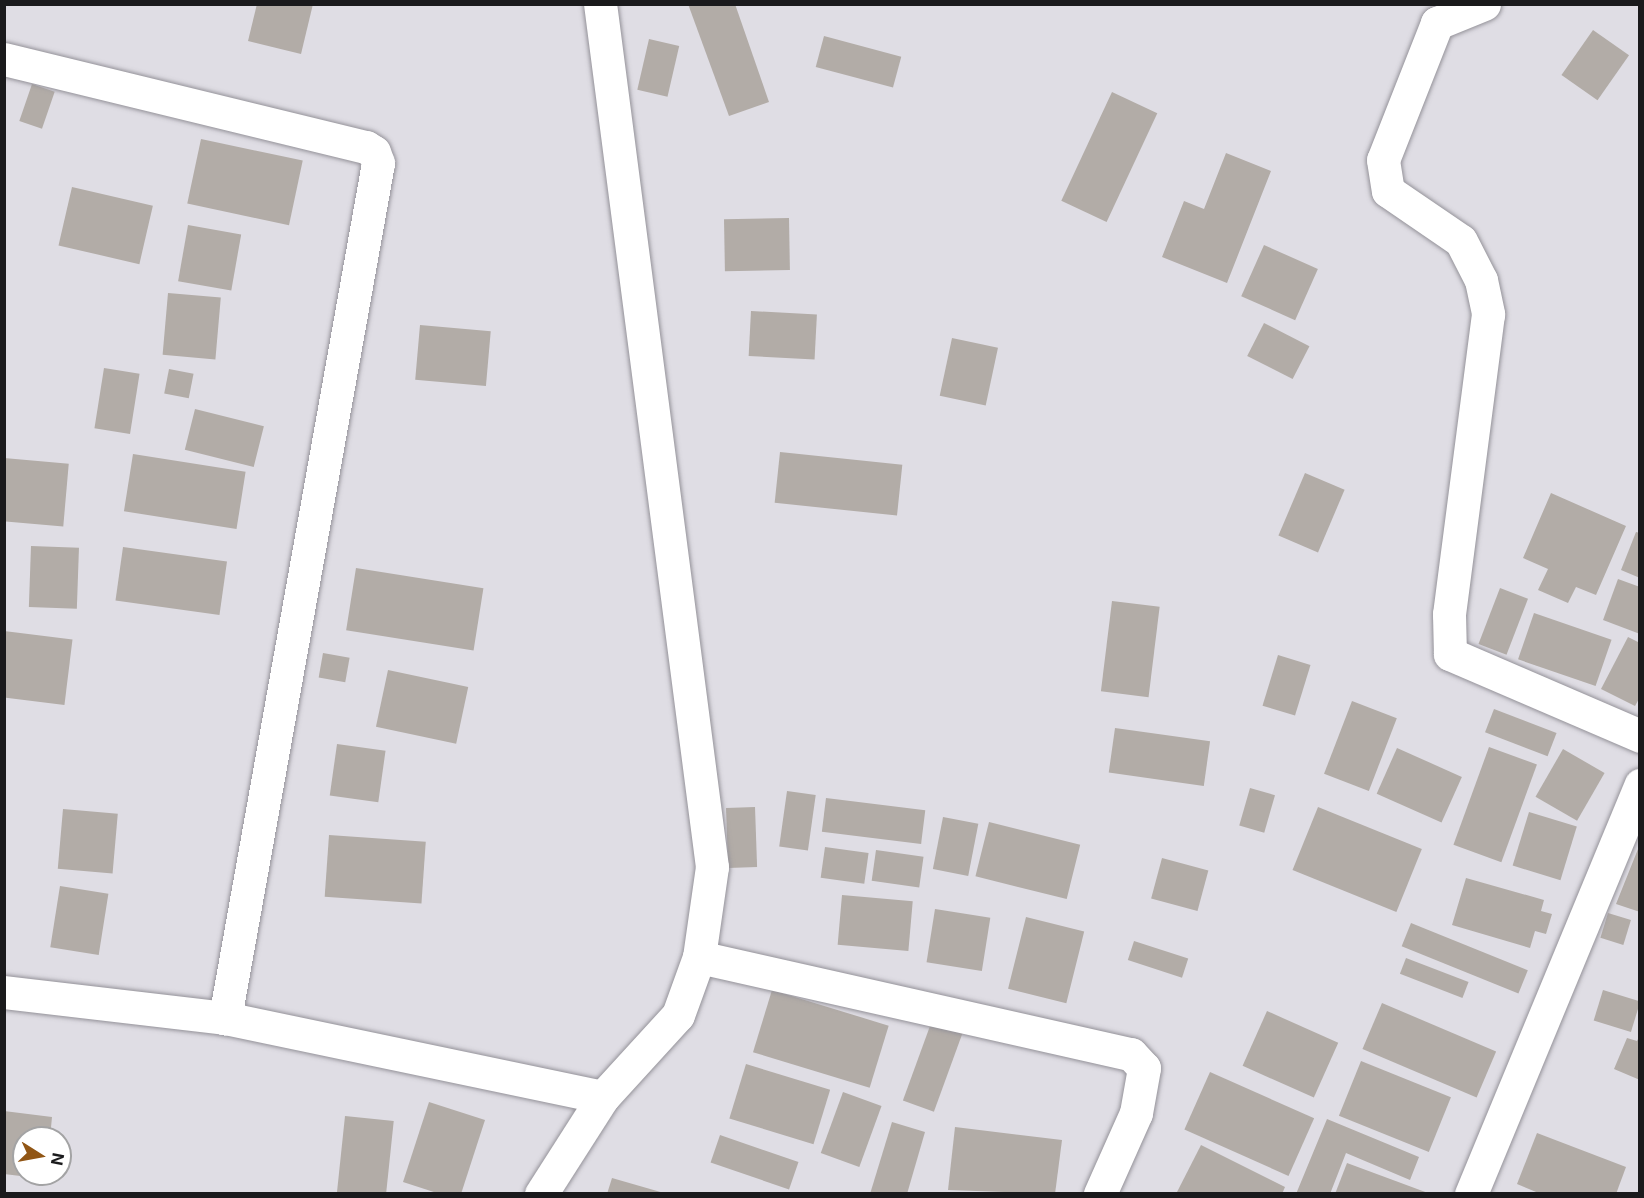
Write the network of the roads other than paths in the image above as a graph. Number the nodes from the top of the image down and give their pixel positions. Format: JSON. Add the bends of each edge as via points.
{"nodes":[{"id":1,"x":600,"y":4,"type":"edge"},
{"id":2,"x":1484,"y":4,"type":"edge"},
{"id":3,"x":4,"y":58,"type":"edge"},
{"id":4,"x":1640,"y":736,"type":"edge"},
{"id":5,"x":1640,"y":785,"type":"edge"},
{"id":6,"x":699,"y":957,"type":"junction"},
{"id":7,"x":4,"y":992,"type":"edge"},
{"id":8,"x":225,"y":1018,"type":"junction"},
{"id":9,"x":603,"y":1096,"type":"junction"},
{"id":10,"x":541,"y":1194,"type":"edge"},
{"id":11,"x":1100,"y":1194,"type":"edge"},
{"id":12,"x":1471,"y":1194,"type":"edge"}],
"edges":[{"from":1,"to":6,"type":"street","via":[[712,867]]},
{"from":2,"to":4,"type":"street","via":[[1437,23],[1383,160],[1388,191],[1461,241],[1481,280],[1488,314],[1449,615],[1450,654]]},
{"from":3,"to":8,"type":"street","via":[[366,147],[374,152],[378,163]]},
{"from":5,"to":12,"type":"street"},
{"from":6,"to":9,"type":"street","via":[[678,1015]]},
{"from":6,"to":11,"type":"street","via":[[1131,1054],[1144,1068],[1136,1113]]},
{"from":7,"to":8,"type":"street"},
{"from":8,"to":9,"type":"street"},
{"from":9,"to":10,"type":"street"}]}
